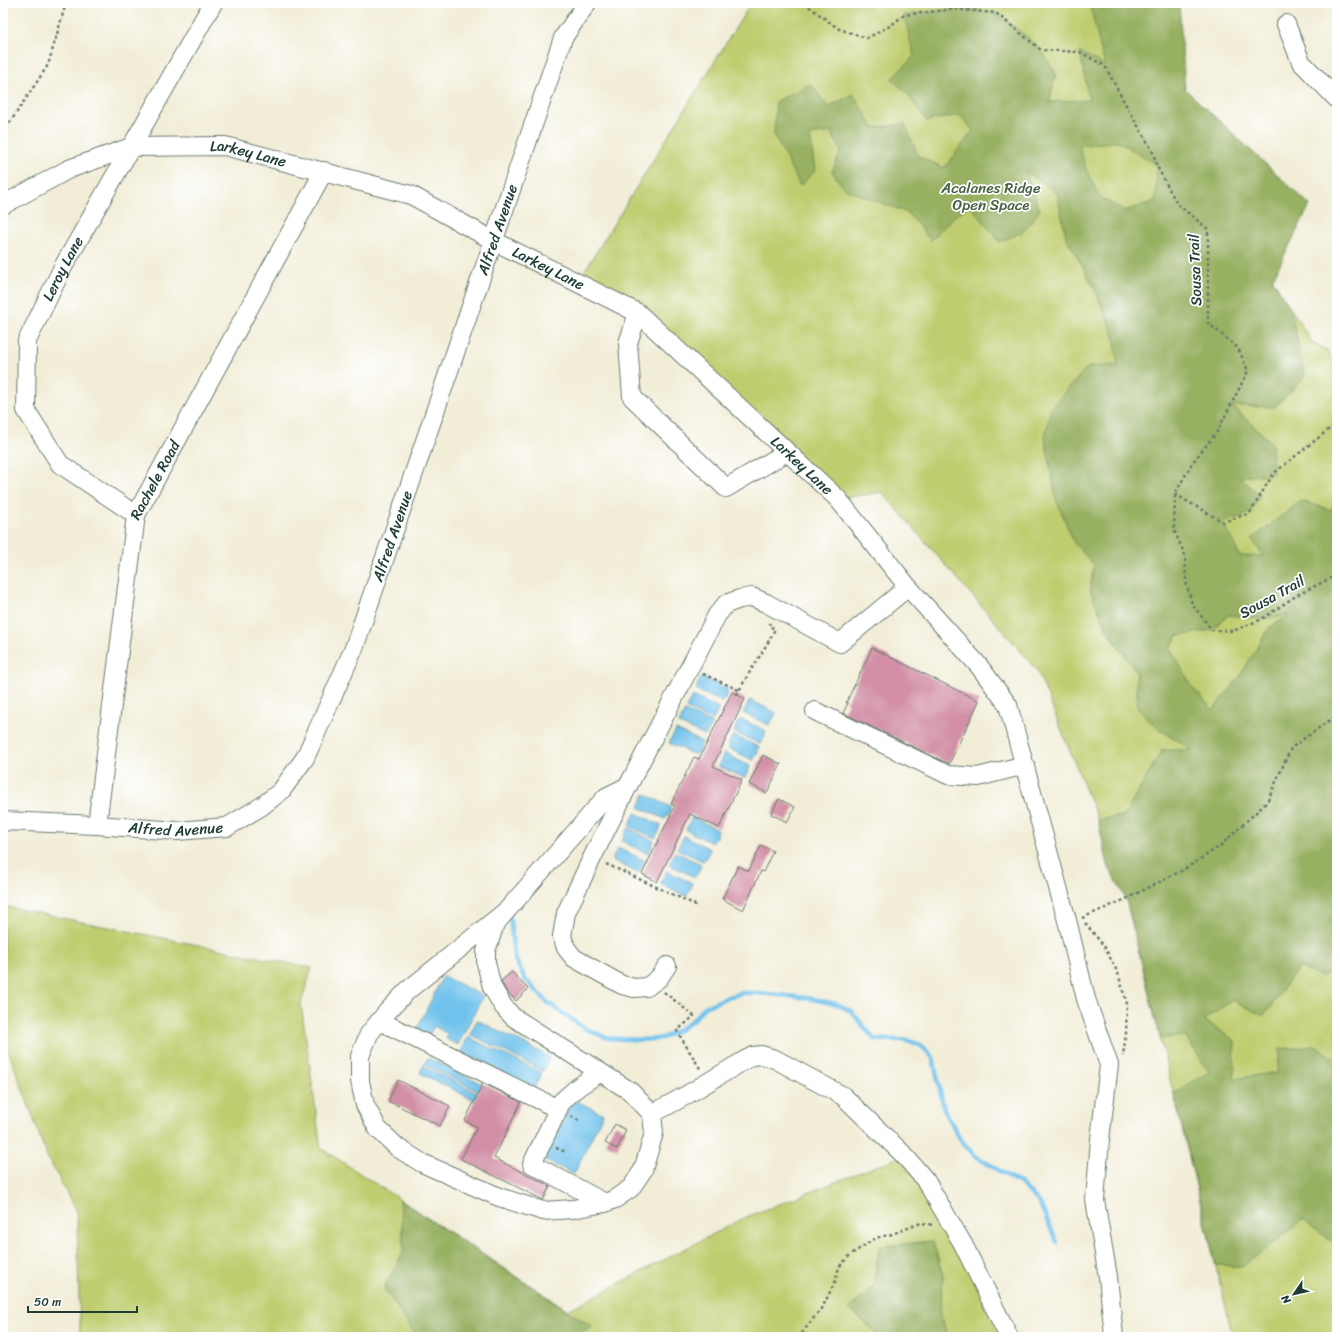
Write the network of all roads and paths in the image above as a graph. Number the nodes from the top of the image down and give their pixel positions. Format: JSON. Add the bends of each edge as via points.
{"nodes":[{"id":1,"x":66,"y":3,"type":"edge"},
{"id":2,"x":213,"y":3,"type":"edge"},
{"id":3,"x":586,"y":3,"type":"edge"},
{"id":4,"x":804,"y":3,"type":"edge"},
{"id":5,"x":1286,"y":24,"type":"dead end"},
{"id":6,"x":1337,"y":99,"type":"edge"},
{"id":7,"x":3,"y":133,"type":"edge"},
{"id":8,"x":131,"y":147,"type":"junction"},
{"id":9,"x":324,"y":171,"type":"junction"},
{"id":10,"x":3,"y":205,"type":"edge"},
{"id":11,"x":494,"y":241,"type":"junction"},
{"id":12,"x":638,"y":313,"type":"junction"},
{"id":13,"x":1337,"y":423,"type":"edge"},
{"id":14,"x":787,"y":452,"type":"junction"},
{"id":15,"x":1175,"y":494,"type":"junction"},
{"id":16,"x":136,"y":515,"type":"junction"},
{"id":17,"x":1337,"y":575,"type":"edge"},
{"id":18,"x":908,"y":587,"type":"junction"},
{"id":19,"x":774,"y":607,"type":"junction"},
{"id":20,"x":690,"y":667,"type":"junction"},
{"id":21,"x":739,"y":690,"type":"junction"},
{"id":22,"x":737,"y":695,"type":"dead end"},
{"id":23,"x":815,"y":711,"type":"dead end"},
{"id":24,"x":1337,"y":715,"type":"edge"},
{"id":25,"x":1025,"y":765,"type":"junction"},
{"id":26,"x":628,"y":786,"type":"junction"},
{"id":27,"x":3,"y":821,"type":"edge"},
{"id":28,"x":97,"y":825,"type":"junction"},
{"id":29,"x":592,"y":858,"type":"junction"},
{"id":30,"x":696,"y":905,"type":"dead end"},
{"id":31,"x":506,"y":911,"type":"junction"},
{"id":32,"x":1081,"y":918,"type":"dead end"},
{"id":33,"x":667,"y":966,"type":"dead end"},
{"id":34,"x":652,"y":983,"type":"junction"},
{"id":35,"x":380,"y":1021,"type":"junction"},
{"id":36,"x":599,"y":1072,"type":"junction"},
{"id":37,"x":708,"y":1082,"type":"junction"},
{"id":38,"x":558,"y":1109,"type":"junction"},
{"id":39,"x":652,"y":1114,"type":"junction"},
{"id":40,"x":605,"y":1203,"type":"junction"},
{"id":41,"x":935,"y":1225,"type":"dead end"},
{"id":42,"x":797,"y":1337,"type":"edge"},
{"id":43,"x":1010,"y":1337,"type":"edge"},
{"id":44,"x":1114,"y":1337,"type":"edge"}],
"edges":[{"from":1,"to":7,"type":"path","via":[[48,66]]},
{"from":2,"to":8,"type":"street","name":"Leroy Lane"},
{"from":3,"to":11,"type":"street","name":"Alfred Avenue","via":[[563,38]]},
{"from":4,"to":15,"type":"path","name":"Sousa Trail","via":[[839,29],[867,38],[904,15],[954,9],[996,13],[1041,50],[1080,52],[1105,66],[1152,150],[1157,166],[1177,204],[1208,229],[1208,323],[1238,348],[1248,371],[1217,432],[1192,463]]},
{"from":5,"to":6,"type":"street","via":[[1301,62]]},
{"from":8,"to":9,"type":"street","name":"Larkey Lane","via":[[225,146]]},
{"from":8,"to":10,"type":"street","name":"Larkey Lane","via":[[69,170]]},
{"from":8,"to":16,"type":"street","name":"Leroy Lane","via":[[64,267],[27,341],[26,410],[60,464]]},
{"from":9,"to":11,"type":"street","name":"Larkey Lane","via":[[411,195]]},
{"from":9,"to":16,"type":"street","name":"Rachele Road"},
{"from":11,"to":12,"type":"street","name":"Larkey Lane"},
{"from":11,"to":28,"type":"street","name":"Alfred Avenue","via":[[354,648],[305,758],[281,791],[262,806],[227,826],[177,831]]},
{"from":12,"to":14,"type":"street","name":"Larkey Lane"},
{"from":12,"to":14,"type":"street","via":[[628,343],[632,397],[726,488]]},
{"from":13,"to":15,"type":"path","via":[[1273,474],[1250,513],[1223,522]]},
{"from":14,"to":18,"type":"street","name":"Larkey Lane","via":[[838,499]]},
{"from":15,"to":17,"type":"path","name":"Sousa Trail","via":[[1174,530],[1185,554],[1186,582],[1192,604],[1212,630],[1233,631],[1262,619],[1297,595]]},
{"from":16,"to":28,"type":"street","name":"Rachele Road"},
{"from":18,"to":19,"type":"street","via":[[840,643]]},
{"from":18,"to":25,"type":"street","name":"Larkey Lane","via":[[979,666],[1008,705]]},
{"from":19,"to":20,"type":"street","via":[[752,597],[726,604],[717,615]]},
{"from":19,"to":21,"type":"path","via":[[769,626],[775,630]]},
{"from":20,"to":21,"type":"path"},
{"from":20,"to":26,"type":"street"},
{"from":21,"to":22,"type":"path"},
{"from":23,"to":25,"type":"street","via":[[948,775],[978,777]]},
{"from":24,"to":32,"type":"path","via":[[1291,748],[1268,802],[1219,847],[1183,870]]},
{"from":25,"to":44,"type":"street","name":"Larkey Lane","via":[[1086,999],[1109,1065],[1095,1200],[1108,1277]]},
{"from":26,"to":29,"type":"street"},
{"from":26,"to":31,"type":"street","via":[[606,797]]},
{"from":27,"to":28,"type":"street","name":"Alfred Avenue"},
{"from":29,"to":30,"type":"path"},
{"from":29,"to":34,"type":"street","via":[[566,914],[562,936],[566,948],[574,958],[622,985],[634,988],[647,987]]},
{"from":31,"to":35,"type":"street","via":[[407,991]]},
{"from":31,"to":36,"type":"street","via":[[495,924],[486,951],[492,987],[513,1017]]},
{"from":33,"to":34,"type":"street","via":[[660,978]]},
{"from":34,"to":37,"type":"path","via":[[694,1016],[677,1031]]},
{"from":35,"to":38,"type":"street"},
{"from":35,"to":40,"type":"street","via":[[370,1034],[360,1056],[360,1081],[365,1106],[378,1129],[398,1148],[422,1163],[499,1198],[543,1211]]},
{"from":36,"to":38,"type":"street","via":[[578,1086],[562,1101]]},
{"from":36,"to":39,"type":"street","via":[[630,1091]]},
{"from":37,"to":39,"type":"street"},
{"from":37,"to":43,"type":"street","via":[[745,1060],[762,1055],[775,1058],[843,1096],[904,1155],[926,1181],[963,1244]]},
{"from":38,"to":40,"type":"street","via":[[532,1164]]},
{"from":39,"to":40,"type":"street","via":[[654,1133],[643,1170],[630,1188]]},
{"from":41,"to":42,"type":"path","via":[[922,1223],[876,1238],[850,1255],[839,1267],[823,1306]]}]}
